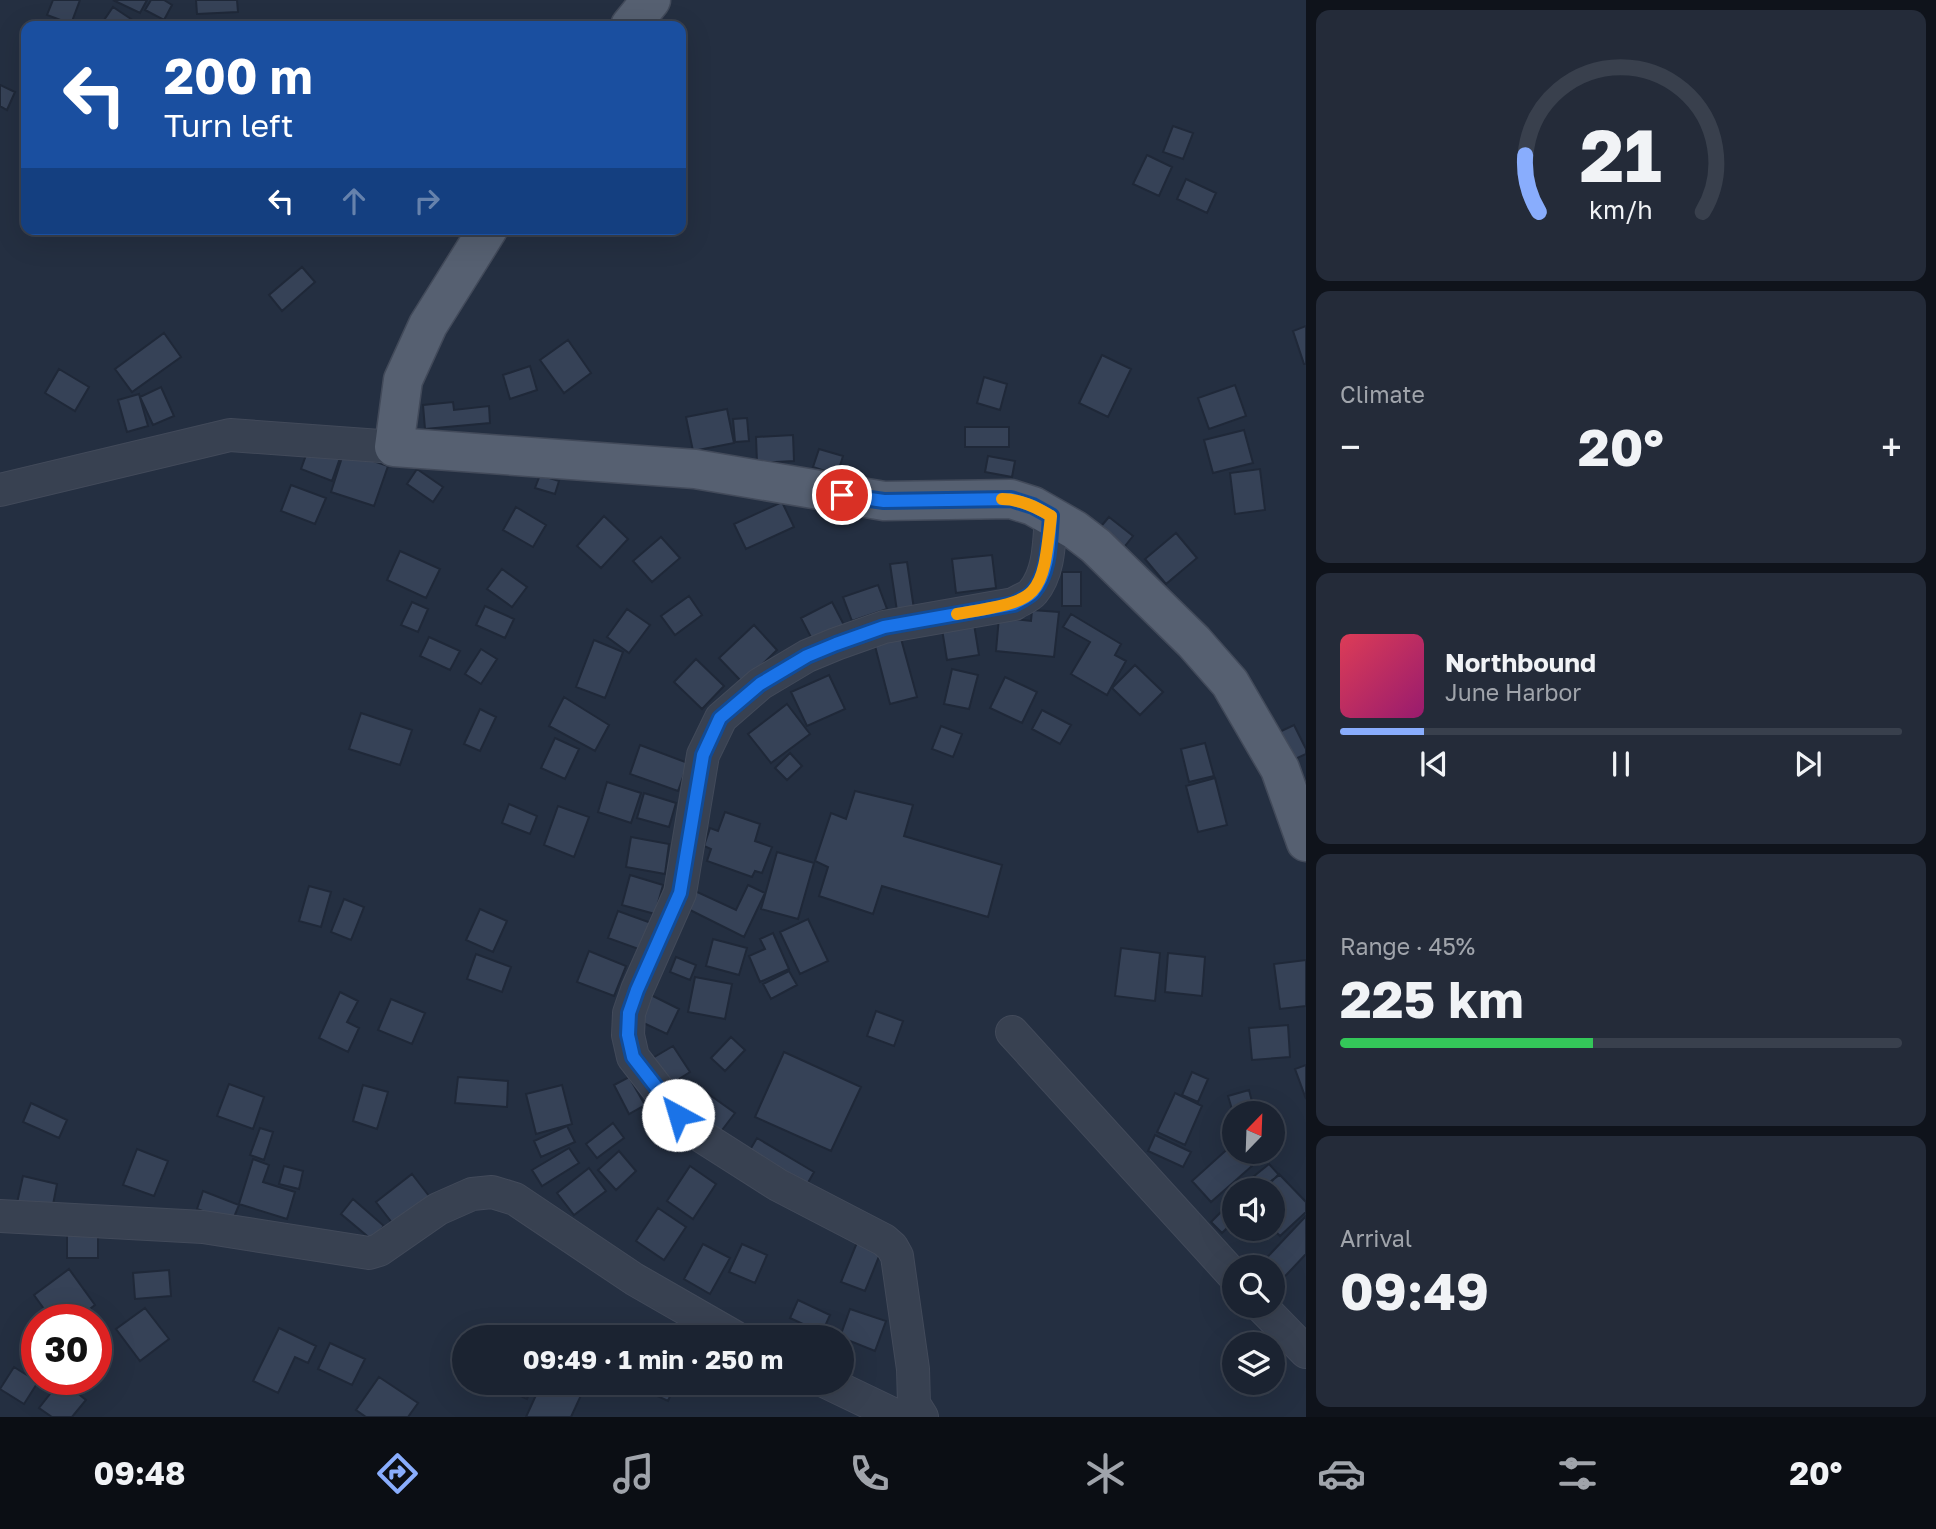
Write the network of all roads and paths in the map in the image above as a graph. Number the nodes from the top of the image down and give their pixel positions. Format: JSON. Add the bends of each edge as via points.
{"nodes":[{"id":1,"x":651,"y":0,"type":"edge"},
{"id":2,"x":634,"y":21,"type":"edge"},
{"id":3,"x":484,"y":235,"type":"edge"},
{"id":4,"x":394,"y":447,"type":"junction"},
{"id":5,"x":0,"y":490,"type":"edge"},
{"id":6,"x":1051,"y":516,"type":"junction"},
{"id":7,"x":1306,"y":842,"type":"edge"},
{"id":8,"x":1012,"y":1032,"type":"dead end"},
{"id":9,"x":0,"y":1216,"type":"edge"},
{"id":10,"x":1222,"y":1263,"type":"edge"},
{"id":11,"x":1273,"y":1318,"type":"edge"},
{"id":12,"x":714,"y":1325,"type":"edge"},
{"id":13,"x":1306,"y":1352,"type":"edge"},
{"id":14,"x":853,"y":1395,"type":"edge"},
{"id":15,"x":899,"y":1417,"type":"edge"},
{"id":16,"x":922,"y":1417,"type":"edge"}],
"edges":[{"from":1,"to":2,"type":"main road"},
{"from":3,"to":4,"type":"main road","via":[[428,326],[403,380]]},
{"from":4,"to":5,"type":"street","via":[[230,435]]},
{"from":4,"to":6,"type":"main road","via":[[695,469],[884,501],[1011,499]]},
{"from":6,"to":7,"type":"main road","via":[[1096,546],[1230,682],[1280,769]]},
{"from":6,"to":16,"type":"street","via":[[1041,581],[1014,604],[884,627],[836,644],[760,684],[720,718],[703,755],[680,893],[629,1013],[633,1057],[678,1115],[701,1136],[778,1185],[892,1247],[913,1369],[914,1404]]},
{"from":8,"to":10,"type":"street"},
{"from":9,"to":12,"type":"street","via":[[203,1227],[369,1253],[438,1209],[472,1194],[492,1192],[515,1199],[634,1279]]},
{"from":11,"to":13,"type":"street"},
{"from":14,"to":15,"type":"street"}]}
